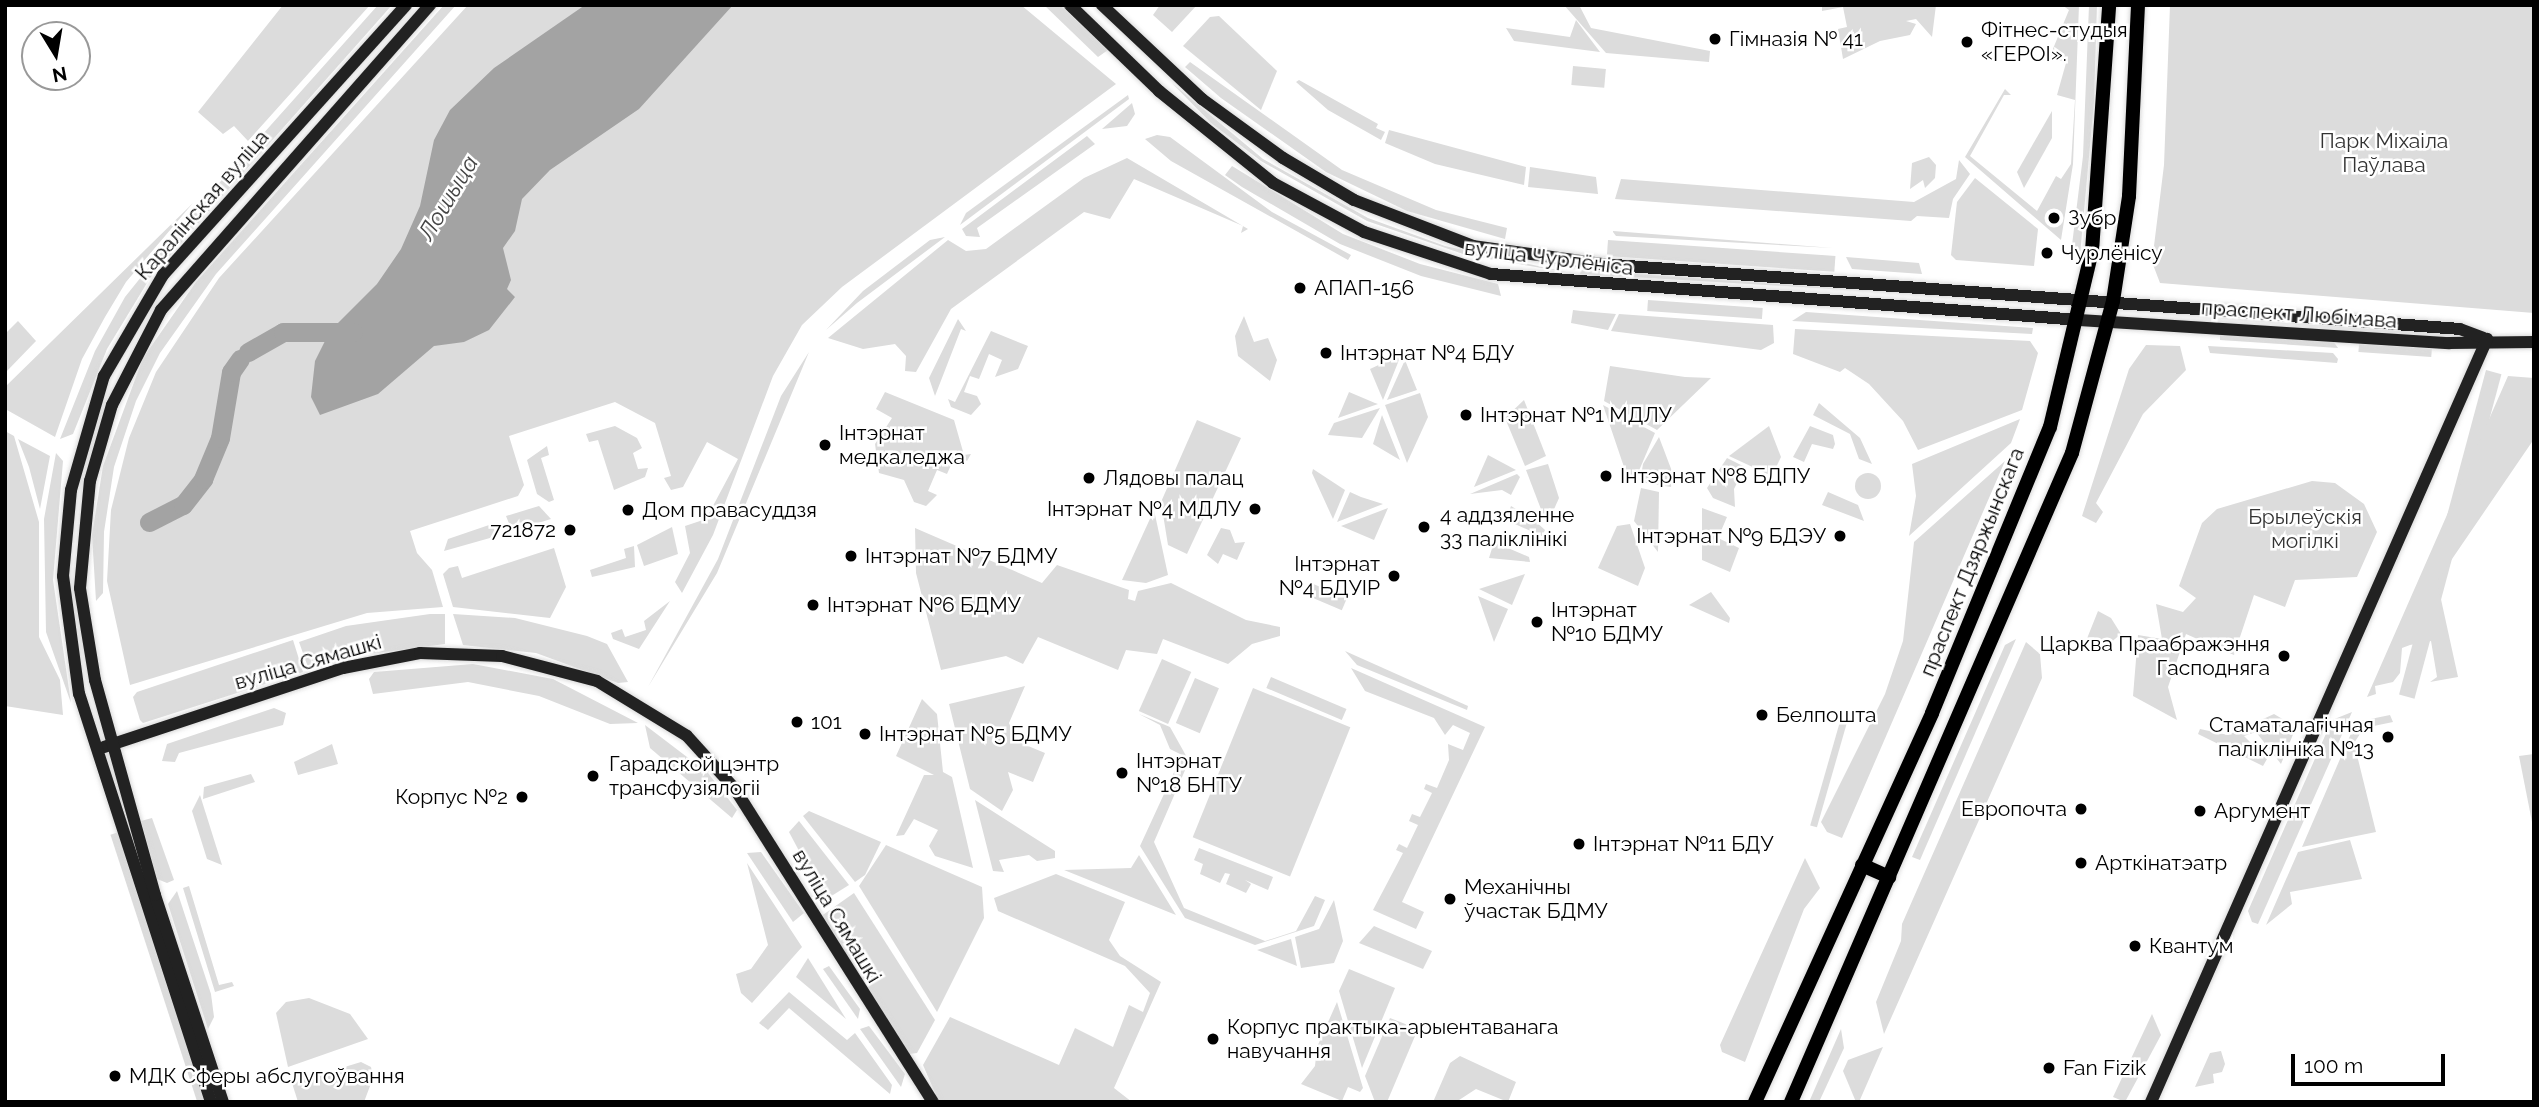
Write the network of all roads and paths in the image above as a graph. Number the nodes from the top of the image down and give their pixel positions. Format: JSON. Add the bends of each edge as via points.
{"nodes":[{"id":1,"x":406,"y":5,"type":"edge"},
{"id":2,"x":430,"y":5,"type":"edge"},
{"id":3,"x":1070,"y":5,"type":"edge"},
{"id":4,"x":1102,"y":5,"type":"edge"},
{"id":5,"x":2109,"y":5,"type":"edge"},
{"id":6,"x":2138,"y":5,"type":"edge"},
{"id":7,"x":1158,"y":58,"type":"junction"},
{"id":8,"x":1142,"y":74,"type":"junction"},
{"id":9,"x":280,"y":143,"type":"junction"},
{"id":10,"x":294,"y":156,"type":"junction"},
{"id":11,"x":2083,"y":298,"type":"junction"},
{"id":12,"x":2113,"y":301,"type":"junction"},
{"id":13,"x":2079,"y":320,"type":"junction"},
{"id":14,"x":2108,"y":321,"type":"junction"},
{"id":15,"x":2487,"y":339,"type":"junction"},
{"id":16,"x":2534,"y":342,"type":"edge"},
{"id":17,"x":112,"y":744,"type":"junction"},
{"id":18,"x":97,"y":749,"type":"junction"},
{"id":19,"x":1862,"y":866,"type":"junction"},
{"id":20,"x":1889,"y":877,"type":"junction"},
{"id":21,"x":211,"y":1102,"type":"edge"},
{"id":22,"x":223,"y":1102,"type":"edge"},
{"id":23,"x":933,"y":1102,"type":"edge"},
{"id":24,"x":1755,"y":1102,"type":"edge"},
{"id":25,"x":1791,"y":1102,"type":"edge"},
{"id":26,"x":2151,"y":1102,"type":"edge"}],
"edges":[{"from":1,"to":9,"type":"main road","name":"Каралінская вуліца"},
{"from":2,"to":10,"type":"main road","name":"Каралінская вуліца"},
{"from":3,"to":8,"type":"main road","name":"вуліца Чурлёніса"},
{"from":4,"to":7,"type":"main road","name":"вуліца Чурлёніса"},
{"from":5,"to":11,"type":"main road","name":"праспект Дзяржынскага","via":[[2101,189]]},
{"from":6,"to":12,"type":"main road","via":[[2129,196]]},
{"from":7,"to":8,"type":"main road"},
{"from":7,"to":11,"type":"main road","name":"вуліца Чурлёніса","via":[[1243,131],[1319,181],[1395,219],[1473,246],[1602,264]]},
{"from":8,"to":13,"type":"main road","name":"вуліца Чурлёніса","via":[[1273,183],[1364,232],[1451,265],[1573,284]]},
{"from":9,"to":10,"type":"main road","via":[[283,154]]},
{"from":9,"to":18,"type":"main road","name":"Каралінская вуліца","via":[[163,275],[122,339],[88,419],[71,490],[63,576],[73,667]]},
{"from":10,"to":17,"type":"main road","name":"Каралінская вуліца","via":[[162,310],[111,405],[90,481],[80,588]]},
{"from":11,"to":12,"type":"main road","name":"вуліца Чурлёніса"},
{"from":11,"to":13,"type":"main road","name":"праспект Дзяржынскага"},
{"from":12,"to":14,"type":"main road"},
{"from":12,"to":15,"type":"main road","name":"праспект Любімава","via":[[2460,329]]},
{"from":13,"to":14,"type":"main road","name":"вуліца Чурлёніса"},
{"from":13,"to":19,"type":"main road","name":"праспект Дзяржынскага","via":[[2031,477]]},
{"from":14,"to":15,"type":"main road","name":"праспект Любімава","via":[[2449,343]]},
{"from":14,"to":20,"type":"main road","via":[[2072,453],[2049,512]]},
{"from":15,"to":16,"type":"main road","name":"праспект Любімава"},
{"from":15,"to":26,"type":"main road"},
{"from":17,"to":18,"type":"main road","name":"вуліца Сямашкі"},
{"from":17,"to":22,"type":"main road"},
{"from":17,"to":23,"type":"main road","name":"вуліца Сямашкі","via":[[343,668],[420,653],[502,656],[597,681],[687,736],[729,781]]},
{"from":18,"to":21,"type":"main road"},
{"from":19,"to":20,"type":"main road"},
{"from":19,"to":24,"type":"main road","name":"праспект Дзяржынскага"},
{"from":20,"to":25,"type":"main road"}]}
